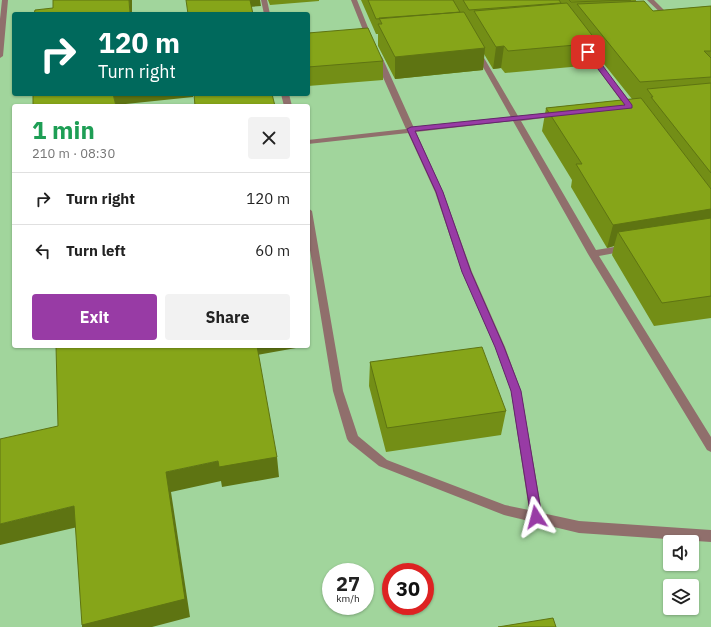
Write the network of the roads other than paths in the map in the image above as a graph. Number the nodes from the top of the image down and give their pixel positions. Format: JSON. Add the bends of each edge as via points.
{"nodes":[{"id":1,"x":6,"y":0,"type":"edge"},
{"id":2,"x":264,"y":0,"type":"edge"},
{"id":3,"x":354,"y":0,"type":"edge"},
{"id":4,"x":650,"y":0,"type":"edge"},
{"id":5,"x":267,"y":12,"type":"edge"},
{"id":6,"x":659,"y":16,"type":"edge"},
{"id":7,"x":580,"y":40,"type":"edge"},
{"id":8,"x":472,"y":42,"type":"edge"},
{"id":9,"x":0,"y":56,"type":"edge"},
{"id":10,"x":568,"y":113,"type":"edge"},
{"id":11,"x":515,"y":118,"type":"junction"},
{"id":12,"x":639,"y":120,"type":"edge"},
{"id":13,"x":411,"y":129,"type":"junction"},
{"id":14,"x":310,"y":142,"type":"edge"},
{"id":15,"x":310,"y":223,"type":"edge"},
{"id":16,"x":632,"y":248,"type":"edge"},
{"id":17,"x":593,"y":254,"type":"junction"},
{"id":18,"x":711,"y":448,"type":"edge"},
{"id":19,"x":536,"y":517,"type":"junction"},
{"id":20,"x":711,"y":536,"type":"edge"}],
"edges":[{"from":1,"to":9,"type":"street"},
{"from":2,"to":5,"type":"street"},
{"from":3,"to":13,"type":"street"},
{"from":4,"to":6,"type":"street","via":[[671,16]]},
{"from":7,"to":12,"type":"street"},
{"from":8,"to":11,"type":"street"},
{"from":10,"to":11,"type":"street"},
{"from":11,"to":13,"type":"street"},
{"from":11,"to":17,"type":"street"},
{"from":13,"to":14,"type":"street"},
{"from":13,"to":19,"type":"street","via":[[440,192],[467,272],[516,391]]},
{"from":15,"to":19,"type":"street","via":[[338,391],[353,439],[382,463],[504,510]]},
{"from":16,"to":17,"type":"street"},
{"from":17,"to":18,"type":"street"},
{"from":19,"to":20,"type":"street","via":[[579,527]]}]}
